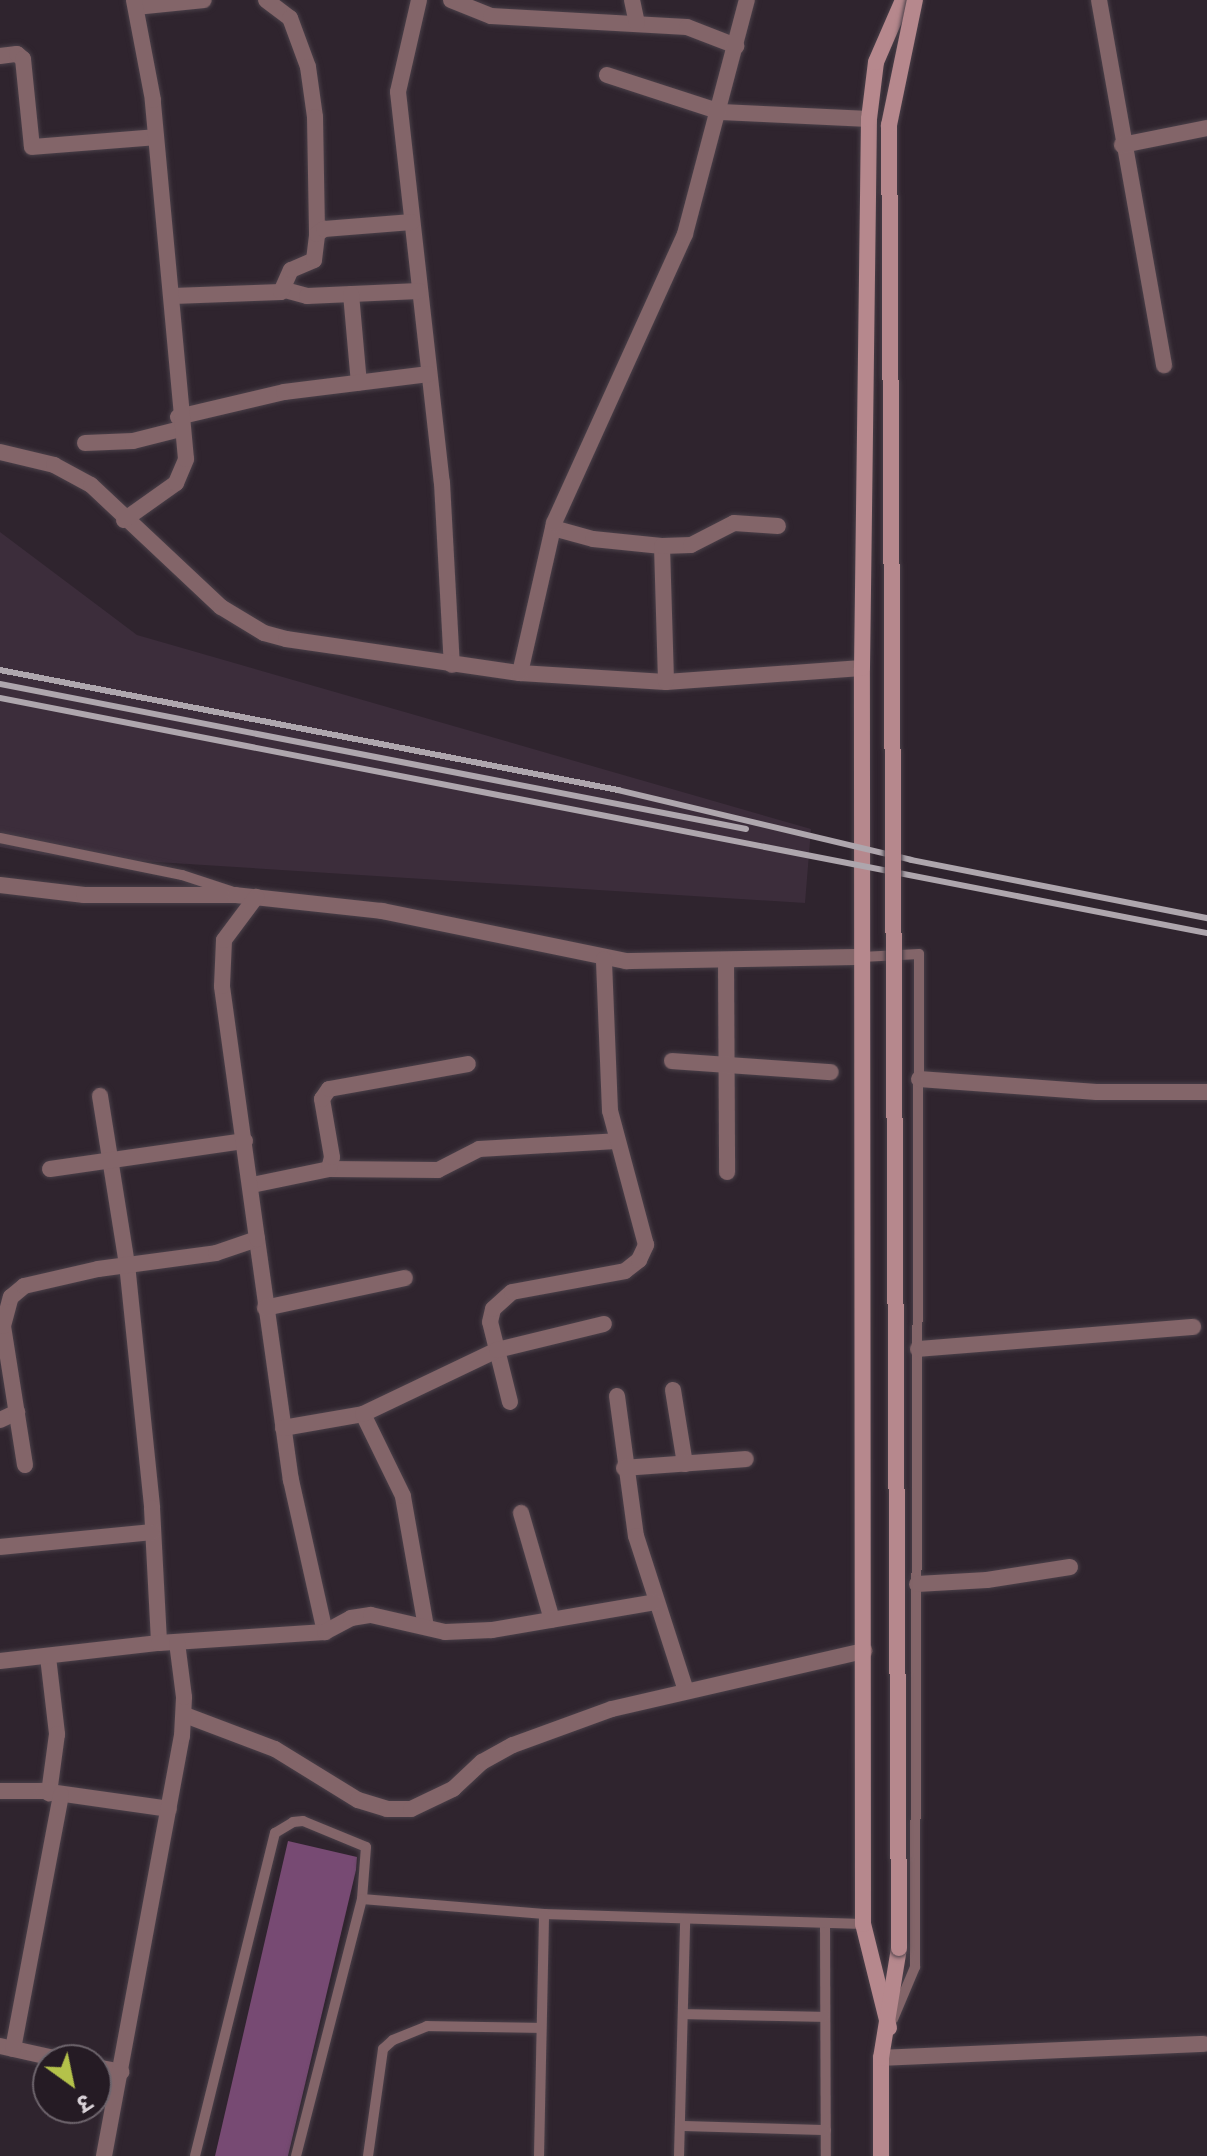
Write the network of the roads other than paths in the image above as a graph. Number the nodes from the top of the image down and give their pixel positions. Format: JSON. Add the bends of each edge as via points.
{"nodes":[{"id":1,"x":204,"y":0,"type":"edge"},
{"id":2,"x":266,"y":0,"type":"edge"},
{"id":3,"x":419,"y":0,"type":"edge"},
{"id":4,"x":451,"y":0,"type":"edge"},
{"id":5,"x":632,"y":0,"type":"edge"},
{"id":6,"x":747,"y":0,"type":"edge"},
{"id":7,"x":903,"y":0,"type":"edge"},
{"id":8,"x":915,"y":0,"type":"edge"},
{"id":9,"x":1099,"y":0,"type":"edge"},
{"id":10,"x":135,"y":3,"type":"edge"},
{"id":11,"x":637,"y":23,"type":"junction"},
{"id":12,"x":736,"y":46,"type":"junction"},
{"id":13,"x":0,"y":56,"type":"edge"},
{"id":14,"x":607,"y":75,"type":"dead end"},
{"id":15,"x":721,"y":112,"type":"junction"},
{"id":16,"x":869,"y":119,"type":"junction"},
{"id":17,"x":1207,"y":128,"type":"edge"},
{"id":18,"x":156,"y":137,"type":"junction"},
{"id":19,"x":1122,"y":145,"type":"junction"},
{"id":20,"x":412,"y":222,"type":"junction"},
{"id":21,"x":317,"y":234,"type":"junction"},
{"id":22,"x":285,"y":290,"type":"junction"},
{"id":23,"x":419,"y":291,"type":"junction"},
{"id":24,"x":351,"y":294,"type":"junction"},
{"id":25,"x":173,"y":296,"type":"junction"},
{"id":26,"x":1164,"y":365,"type":"dead end"},
{"id":27,"x":429,"y":374,"type":"junction"},
{"id":28,"x":359,"y":383,"type":"junction"},
{"id":29,"x":179,"y":423,"type":"junction"},
{"id":30,"x":85,"y":443,"type":"dead end"},
{"id":31,"x":0,"y":452,"type":"edge"},
{"id":32,"x":124,"y":520,"type":"junction"},
{"id":33,"x":778,"y":526,"type":"dead end"},
{"id":34,"x":553,"y":528,"type":"junction"},
{"id":35,"x":662,"y":546,"type":"junction"},
{"id":36,"x":452,"y":665,"type":"junction"},
{"id":37,"x":862,"y":668,"type":"junction"},
{"id":38,"x":520,"y":673,"type":"junction"},
{"id":39,"x":666,"y":682,"type":"junction"},
{"id":40,"x":0,"y":838,"type":"edge"},
{"id":41,"x":0,"y":885,"type":"edge"},
{"id":42,"x":250,"y":896,"type":"junction"},
{"id":43,"x":862,"y":957,"type":"junction"},
{"id":44,"x":604,"y":959,"type":"junction"},
{"id":45,"x":726,"y":960,"type":"junction"},
{"id":46,"x":672,"y":1061,"type":"dead end"},
{"id":47,"x":468,"y":1064,"type":"dead end"},
{"id":48,"x":727,"y":1068,"type":"junction"},
{"id":49,"x":831,"y":1072,"type":"dead end"},
{"id":50,"x":919,"y":1079,"type":"junction"},
{"id":51,"x":1207,"y":1092,"type":"edge"},
{"id":52,"x":100,"y":1096,"type":"dead end"},
{"id":53,"x":245,"y":1141,"type":"junction"},
{"id":54,"x":616,"y":1141,"type":"junction"},
{"id":55,"x":109,"y":1160,"type":"junction"},
{"id":56,"x":50,"y":1169,"type":"dead end"},
{"id":57,"x":329,"y":1169,"type":"junction"},
{"id":58,"x":727,"y":1172,"type":"dead end"},
{"id":59,"x":252,"y":1185,"type":"junction"},
{"id":60,"x":257,"y":1239,"type":"junction"},
{"id":61,"x":127,"y":1264,"type":"junction"},
{"id":62,"x":405,"y":1278,"type":"dead end"},
{"id":63,"x":265,"y":1308,"type":"junction"},
{"id":64,"x":604,"y":1324,"type":"dead end"},
{"id":65,"x":1193,"y":1327,"type":"dead end"},
{"id":66,"x":918,"y":1349,"type":"junction"},
{"id":67,"x":497,"y":1350,"type":"junction"},
{"id":68,"x":673,"y":1390,"type":"dead end"},
{"id":69,"x":617,"y":1396,"type":"dead end"},
{"id":70,"x":510,"y":1402,"type":"dead end"},
{"id":71,"x":17,"y":1412,"type":"junction"},
{"id":72,"x":363,"y":1414,"type":"junction"},
{"id":73,"x":0,"y":1420,"type":"edge"},
{"id":74,"x":283,"y":1428,"type":"junction"},
{"id":75,"x":746,"y":1459,"type":"dead end"},
{"id":76,"x":685,"y":1464,"type":"junction"},
{"id":77,"x":25,"y":1465,"type":"dead end"},
{"id":78,"x":624,"y":1468,"type":"junction"},
{"id":79,"x":521,"y":1513,"type":"dead end"},
{"id":80,"x":152,"y":1532,"type":"junction"},
{"id":81,"x":0,"y":1547,"type":"edge"},
{"id":82,"x":1070,"y":1567,"type":"dead end"},
{"id":83,"x":917,"y":1584,"type":"junction"},
{"id":84,"x":655,"y":1602,"type":"junction"},
{"id":85,"x":552,"y":1620,"type":"junction"},
{"id":86,"x":426,"y":1627,"type":"junction"},
{"id":87,"x":325,"y":1632,"type":"junction"},
{"id":88,"x":177,"y":1642,"type":"junction"},
{"id":89,"x":159,"y":1643,"type":"junction"},
{"id":90,"x":864,"y":1651,"type":"junction"},
{"id":91,"x":48,"y":1657,"type":"junction"},
{"id":92,"x":0,"y":1661,"type":"edge"},
{"id":93,"x":686,"y":1691,"type":"junction"},
{"id":94,"x":185,"y":1715,"type":"junction"},
{"id":95,"x":0,"y":1791,"type":"edge"},
{"id":96,"x":55,"y":1793,"type":"junction"},
{"id":97,"x":169,"y":1809,"type":"junction"},
{"id":98,"x":362,"y":1899,"type":"junction"},
{"id":99,"x":544,"y":1914,"type":"junction"},
{"id":100,"x":685,"y":1919,"type":"junction"},
{"id":101,"x":825,"y":1923,"type":"junction"},
{"id":102,"x":863,"y":1924,"type":"junction"},
{"id":103,"x":683,"y":2014,"type":"junction"},
{"id":104,"x":825,"y":2017,"type":"junction"},
{"id":105,"x":541,"y":2028,"type":"junction"},
{"id":106,"x":889,"y":2028,"type":"junction"},
{"id":107,"x":1204,"y":2044,"type":"dead end"},
{"id":108,"x":6,"y":2048,"type":"edge"},
{"id":109,"x":32,"y":2053,"type":"edge"},
{"id":110,"x":881,"y":2058,"type":"junction"},
{"id":111,"x":112,"y":2070,"type":"edge"},
{"id":112,"x":122,"y":2072,"type":"junction"},
{"id":113,"x":680,"y":2126,"type":"junction"},
{"id":114,"x":826,"y":2130,"type":"junction"},
{"id":115,"x":104,"y":2156,"type":"edge"},
{"id":116,"x":195,"y":2156,"type":"edge"},
{"id":117,"x":296,"y":2156,"type":"edge"},
{"id":118,"x":368,"y":2156,"type":"edge"},
{"id":119,"x":539,"y":2156,"type":"edge"},
{"id":120,"x":679,"y":2156,"type":"edge"},
{"id":121,"x":826,"y":2156,"type":"edge"},
{"id":122,"x":881,"y":2156,"type":"edge"}],
"edges":[{"from":1,"to":10,"type":"street"},
{"from":2,"to":21,"type":"street","via":[[290,18],[308,67],[315,117]]},
{"from":3,"to":20,"type":"street","via":[[398,92]]},
{"from":4,"to":11,"type":"street","via":[[491,16]]},
{"from":5,"to":11,"type":"street"},
{"from":6,"to":12,"type":"street"},
{"from":7,"to":16,"type":"street","via":[[876,62]]},
{"from":8,"to":106,"type":"street","bridge":true,"via":[[889,125],[899,1948]]},
{"from":9,"to":19,"type":"street"},
{"from":10,"to":18,"type":"street"},
{"from":11,"to":12,"type":"street","via":[[687,27]]},
{"from":12,"to":15,"type":"street"},
{"from":13,"to":18,"type":"street","via":[[17,54],[23,59],[32,147]]},
{"from":14,"to":15,"type":"street"},
{"from":15,"to":16,"type":"street"},
{"from":15,"to":34,"type":"street","via":[[685,234]]},
{"from":16,"to":37,"type":"street"},
{"from":17,"to":19,"type":"street"},
{"from":18,"to":25,"type":"street"},
{"from":19,"to":26,"type":"street"},
{"from":20,"to":21,"type":"street","via":[[333,226]]},
{"from":20,"to":23,"type":"street"},
{"from":21,"to":22,"type":"street","via":[[314,260],[291,270]]},
{"from":22,"to":24,"type":"street","via":[[307,296]]},
{"from":22,"to":25,"type":"street"},
{"from":23,"to":24,"type":"street"},
{"from":23,"to":27,"type":"street"},
{"from":24,"to":28,"type":"street"},
{"from":25,"to":29,"type":"street"},
{"from":27,"to":28,"type":"street"},
{"from":27,"to":36,"type":"street","via":[[442,483]]},
{"from":28,"to":29,"type":"street","via":[[261,396]]},
{"from":29,"to":30,"type":"street","via":[[133,441]]},
{"from":29,"to":32,"type":"street","via":[[186,459],[182,475]]},
{"from":31,"to":32,"type":"street","via":[[72,474],[91,485]]},
{"from":32,"to":36,"type":"street","via":[[221,607],[264,633]]},
{"from":33,"to":35,"type":"street","via":[[734,523],[691,545]]},
{"from":34,"to":35,"type":"street","via":[[593,539]]},
{"from":34,"to":38,"type":"street"},
{"from":35,"to":39,"type":"street"},
{"from":36,"to":38,"type":"street"},
{"from":37,"to":39,"type":"street"},
{"from":37,"to":43,"type":"street"},
{"from":38,"to":39,"type":"street"},
{"from":40,"to":42,"type":"lane","via":[[182,875]]},
{"from":41,"to":42,"type":"street","via":[[84,895]]},
{"from":42,"to":44,"type":"street","via":[[382,911]]},
{"from":42,"to":53,"type":"street","via":[[224,940],[222,958]]},
{"from":43,"to":45,"type":"street"},
{"from":43,"to":50,"type":"lane","via":[[919,954]]},
{"from":43,"to":90,"type":"street"},
{"from":44,"to":45,"type":"street"},
{"from":44,"to":54,"type":"street","via":[[607,1071]]},
{"from":45,"to":48,"type":"street"},
{"from":46,"to":48,"type":"street"},
{"from":47,"to":57,"type":"street","via":[[329,1089],[322,1099],[332,1157]]},
{"from":48,"to":49,"type":"street"},
{"from":48,"to":58,"type":"street"},
{"from":50,"to":51,"type":"street","via":[[1097,1092]]},
{"from":50,"to":66,"type":"lane"},
{"from":52,"to":55,"type":"street"},
{"from":53,"to":55,"type":"street"},
{"from":53,"to":59,"type":"street"},
{"from":54,"to":57,"type":"street","via":[[479,1149],[438,1170]]},
{"from":54,"to":67,"type":"street","via":[[646,1245],[639,1260],[610,1277],[512,1292],[493,1309],[490,1322]]},
{"from":55,"to":56,"type":"street"},
{"from":55,"to":61,"type":"street"},
{"from":57,"to":59,"type":"street"},
{"from":59,"to":60,"type":"street"},
{"from":60,"to":61,"type":"street","via":[[216,1253]]},
{"from":60,"to":63,"type":"street"},
{"from":61,"to":71,"type":"street","via":[[24,1286],[11,1297],[3,1326]]},
{"from":61,"to":80,"type":"street"},
{"from":62,"to":63,"type":"street"},
{"from":63,"to":74,"type":"street"},
{"from":64,"to":67,"type":"street"},
{"from":65,"to":66,"type":"street"},
{"from":66,"to":83,"type":"lane"},
{"from":67,"to":70,"type":"street"},
{"from":67,"to":72,"type":"street"},
{"from":68,"to":76,"type":"street"},
{"from":69,"to":78,"type":"street"},
{"from":71,"to":73,"type":"street"},
{"from":71,"to":77,"type":"street"},
{"from":72,"to":74,"type":"street"},
{"from":72,"to":86,"type":"street","via":[[403,1496]]},
{"from":74,"to":87,"type":"street"},
{"from":75,"to":76,"type":"street"},
{"from":76,"to":78,"type":"street"},
{"from":78,"to":84,"type":"street"},
{"from":79,"to":85,"type":"street"},
{"from":80,"to":81,"type":"street"},
{"from":80,"to":89,"type":"street"},
{"from":82,"to":83,"type":"street"},
{"from":83,"to":106,"type":"lane","via":[[915,1967]]},
{"from":84,"to":85,"type":"street"},
{"from":84,"to":93,"type":"street"},
{"from":85,"to":86,"type":"street","via":[[463,1632]]},
{"from":86,"to":87,"type":"street","via":[[371,1615],[351,1618]]},
{"from":87,"to":88,"type":"street"},
{"from":88,"to":89,"type":"street"},
{"from":88,"to":94,"type":"street"},
{"from":89,"to":91,"type":"street"},
{"from":90,"to":93,"type":"street"},
{"from":90,"to":102,"type":"street"},
{"from":91,"to":92,"type":"street"},
{"from":91,"to":96,"type":"street","via":[[57,1734]]},
{"from":93,"to":94,"type":"street","via":[[612,1709],[513,1745],[482,1762],[453,1789],[411,1809],[387,1809],[358,1800],[275,1749]]},
{"from":94,"to":97,"type":"street"},
{"from":95,"to":96,"type":"street"},
{"from":96,"to":97,"type":"street"},
{"from":96,"to":108,"type":"street"},
{"from":97,"to":112,"type":"street"},
{"from":98,"to":99,"type":"lane"},
{"from":98,"to":116,"type":"lane","via":[[366,1847],[303,1821],[275,1833]]},
{"from":98,"to":117,"type":"lane"},
{"from":99,"to":100,"type":"lane"},
{"from":99,"to":105,"type":"lane"},
{"from":100,"to":101,"type":"lane"},
{"from":100,"to":103,"type":"lane"},
{"from":101,"to":102,"type":"lane"},
{"from":101,"to":104,"type":"lane"},
{"from":102,"to":106,"type":"street"},
{"from":103,"to":104,"type":"lane"},
{"from":103,"to":113,"type":"lane"},
{"from":104,"to":114,"type":"lane"},
{"from":105,"to":118,"type":"lane","via":[[427,2026],[393,2040],[383,2049]]},
{"from":105,"to":119,"type":"lane"},
{"from":106,"to":110,"type":"street"},
{"from":107,"to":110,"type":"street"},
{"from":108,"to":109,"type":"street"},
{"from":110,"to":122,"type":"street"},
{"from":111,"to":112,"type":"street"},
{"from":112,"to":115,"type":"street"},
{"from":113,"to":114,"type":"lane"},
{"from":113,"to":120,"type":"lane"},
{"from":114,"to":121,"type":"lane"}]}
